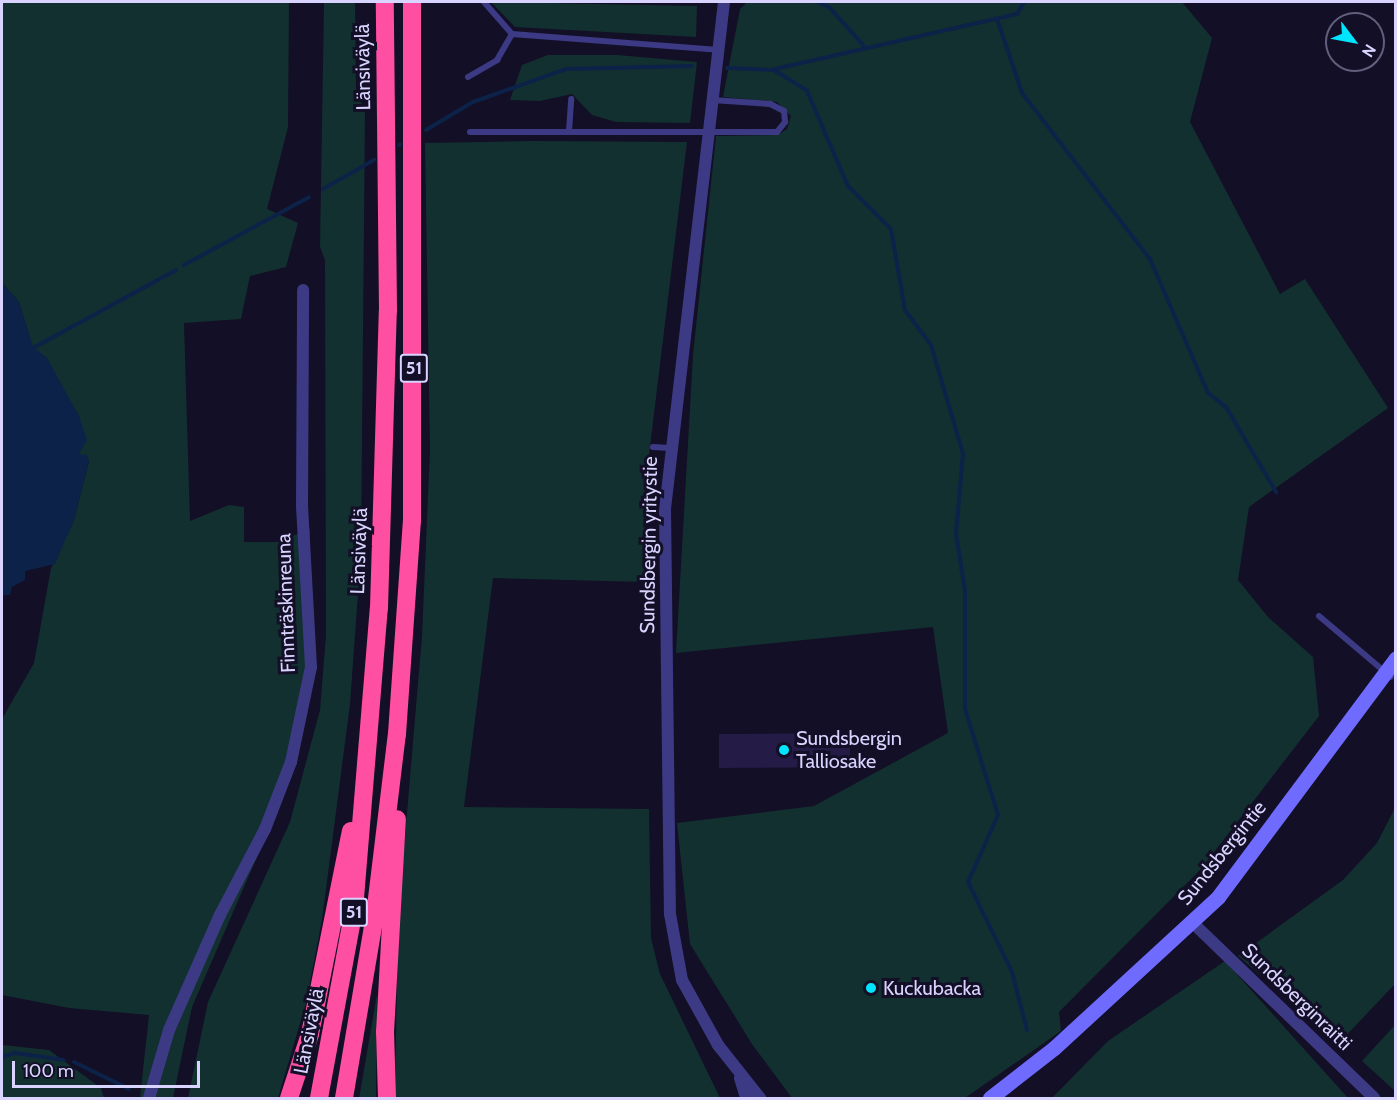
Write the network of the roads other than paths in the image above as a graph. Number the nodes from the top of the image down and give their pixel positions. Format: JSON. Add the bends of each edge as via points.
{"nodes":[{"id":1,"x":384,"y":2,"type":"edge"},
{"id":2,"x":412,"y":2,"type":"edge"},
{"id":3,"x":484,"y":2,"type":"edge"},
{"id":4,"x":724,"y":2,"type":"edge"},
{"id":5,"x":512,"y":34,"type":"junction"},
{"id":6,"x":718,"y":50,"type":"junction"},
{"id":7,"x":468,"y":77,"type":"dead end"},
{"id":8,"x":571,"y":99,"type":"dead end"},
{"id":9,"x":711,"y":100,"type":"junction"},
{"id":10,"x":569,"y":131,"type":"junction"},
{"id":11,"x":470,"y":132,"type":"dead end"},
{"id":12,"x":707,"y":132,"type":"junction"},
{"id":13,"x":303,"y":290,"type":"dead end"},
{"id":14,"x":653,"y":447,"type":"dead end"},
{"id":15,"x":670,"y":448,"type":"junction"},
{"id":16,"x":1319,"y":616,"type":"dead end"},
{"id":17,"x":1395,"y":658,"type":"edge"},
{"id":18,"x":1391,"y":673,"type":"edge"},
{"id":19,"x":372,"y":723,"type":"junction"},
{"id":20,"x":397,"y":734,"type":"junction"},
{"id":21,"x":1196,"y":927,"type":"junction"},
{"id":22,"x":739,"y":1074,"type":"junction"},
{"id":23,"x":149,"y":1098,"type":"edge"},
{"id":24,"x":289,"y":1098,"type":"edge"},
{"id":25,"x":319,"y":1098,"type":"edge"},
{"id":26,"x":344,"y":1098,"type":"edge"},
{"id":27,"x":387,"y":1098,"type":"edge"},
{"id":28,"x":746,"y":1098,"type":"edge"},
{"id":29,"x":760,"y":1098,"type":"edge"},
{"id":30,"x":990,"y":1098,"type":"edge"},
{"id":31,"x":1374,"y":1098,"type":"edge"}],
"edges":[{"from":1,"to":19,"type":"highway","name":"Länsiväylä","number":"51","via":[[388,321]]},
{"from":2,"to":20,"type":"highway","number":"51","via":[[412,521]]},
{"from":3,"to":5,"type":"lane"},
{"from":4,"to":6,"type":"street","name":"Sundsbergin yritystie"},
{"from":5,"to":6,"type":"lane"},
{"from":5,"to":7,"type":"lane","via":[[497,60]]},
{"from":6,"to":9,"type":"street","name":"Sundsbergin yritystie"},
{"from":8,"to":10,"type":"lane"},
{"from":9,"to":12,"type":"street","name":"Sundsbergin yritystie"},
{"from":9,"to":12,"type":"lane","via":[[770,104],[784,111],[785,122],[777,132]]},
{"from":10,"to":11,"type":"lane"},
{"from":10,"to":12,"type":"lane"},
{"from":12,"to":15,"type":"street","name":"Sundsbergin yritystie"},
{"from":13,"to":23,"type":"street","name":"Finnträskinreuna","via":[[302,506],[311,667],[291,762],[265,829],[220,915],[169,1030]]},
{"from":14,"to":15,"type":"lane"},
{"from":15,"to":22,"type":"street","name":"Sundsbergin yritystie","via":[[665,575],[672,936],[682,980]]},
{"from":16,"to":18,"type":"lane"},
{"from":17,"to":18,"type":"main road","name":"Sundsbergintie"},
{"from":18,"to":21,"type":"main road","name":"Sundsbergintie"},
{"from":19,"to":24,"type":"highway","via":[[322,980]]},
{"from":19,"to":25,"type":"highway","name":"Länsiväylä","number":"51","via":[[354,910]]},
{"from":20,"to":26,"type":"highway","number":"51","via":[[375,915]]},
{"from":20,"to":27,"type":"highway","via":[[397,824],[385,1032]]},
{"from":21,"to":30,"type":"main road","name":"Sundsbergintie"},
{"from":21,"to":31,"type":"street","name":"Sundsberginraitti"},
{"from":22,"to":28,"type":"street","name":"Sundsbergin yritystie"},
{"from":22,"to":29,"type":"street","name":"Sundsbergin yritystie"}]}
